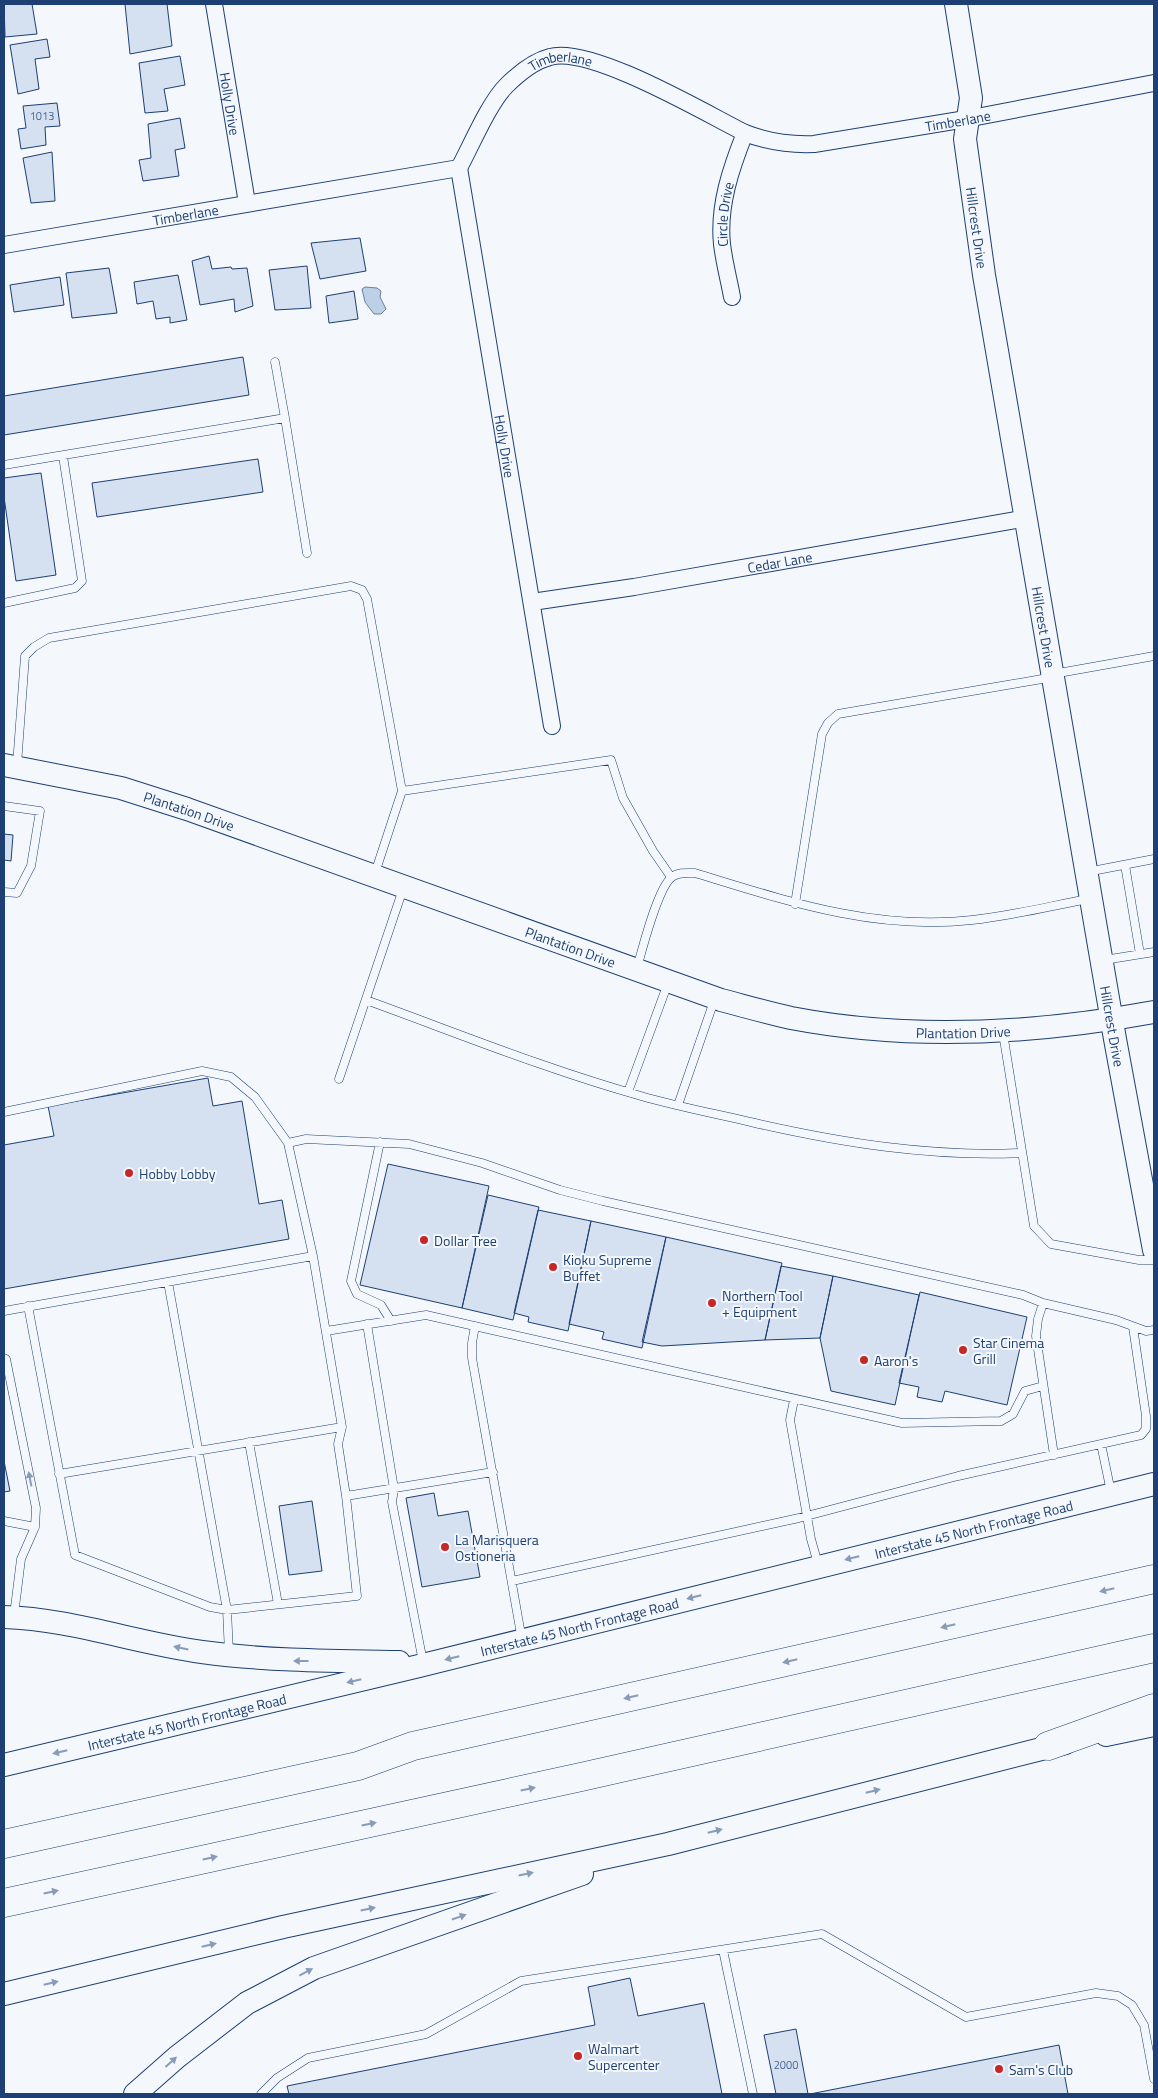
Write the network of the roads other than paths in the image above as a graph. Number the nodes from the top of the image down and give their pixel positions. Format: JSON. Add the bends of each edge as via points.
{"nodes":[{"id":1,"x":214,"y":4,"type":"edge"},
{"id":2,"x":956,"y":4,"type":"edge"},
{"id":3,"x":1154,"y":83,"type":"edge"},
{"id":4,"x":966,"y":119,"type":"junction"},
{"id":5,"x":746,"y":133,"type":"junction"},
{"id":6,"x":459,"y":168,"type":"junction"},
{"id":7,"x":247,"y":203,"type":"junction"},
{"id":8,"x":4,"y":245,"type":"edge"},
{"id":9,"x":732,"y":297,"type":"dead end"},
{"id":10,"x":275,"y":362,"type":"dead end"},
{"id":11,"x":285,"y":418,"type":"junction"},
{"id":12,"x":63,"y":456,"type":"junction"},
{"id":13,"x":4,"y":466,"type":"edge"},
{"id":14,"x":1027,"y":518,"type":"junction"},
{"id":15,"x":307,"y":553,"type":"dead end"},
{"id":16,"x":532,"y":602,"type":"junction"},
{"id":17,"x":4,"y":603,"type":"edge"},
{"id":18,"x":1154,"y":656,"type":"edge"},
{"id":19,"x":1053,"y":674,"type":"junction"},
{"id":20,"x":552,"y":726,"type":"dead end"},
{"id":21,"x":10,"y":766,"type":"edge"},
{"id":22,"x":402,"y":791,"type":"junction"},
{"id":23,"x":4,"y":806,"type":"edge"},
{"id":24,"x":1154,"y":860,"type":"edge"},
{"id":25,"x":1125,"y":865,"type":"junction"},
{"id":26,"x":1087,"y":872,"type":"junction"},
{"id":27,"x":374,"y":876,"type":"junction"},
{"id":28,"x":671,"y":877,"type":"junction"},
{"id":29,"x":403,"y":887,"type":"junction"},
{"id":30,"x":4,"y":892,"type":"edge"},
{"id":31,"x":1092,"y":899,"type":"junction"},
{"id":32,"x":795,"y":904,"type":"junction"},
{"id":33,"x":1154,"y":952,"type":"edge"},
{"id":34,"x":1140,"y":954,"type":"junction"},
{"id":35,"x":1102,"y":960,"type":"junction"},
{"id":36,"x":636,"y":970,"type":"junction"},
{"id":37,"x":668,"y":981,"type":"junction"},
{"id":38,"x":715,"y":998,"type":"junction"},
{"id":39,"x":366,"y":1000,"type":"junction"},
{"id":40,"x":1154,"y":1012,"type":"edge"},
{"id":41,"x":1112,"y":1019,"type":"junction"},
{"id":42,"x":1003,"y":1030,"type":"junction"},
{"id":43,"x":339,"y":1078,"type":"dead end"},
{"id":44,"x":628,"y":1092,"type":"junction"},
{"id":45,"x":678,"y":1105,"type":"junction"},
{"id":46,"x":4,"y":1112,"type":"edge"},
{"id":47,"x":288,"y":1142,"type":"junction"},
{"id":48,"x":380,"y":1142,"type":"junction"},
{"id":49,"x":1021,"y":1152,"type":"junction"},
{"id":50,"x":1154,"y":1250,"type":"edge"},
{"id":51,"x":313,"y":1256,"type":"junction"},
{"id":52,"x":1154,"y":1260,"type":"edge"},
{"id":53,"x":168,"y":1282,"type":"junction"},
{"id":54,"x":1043,"y":1303,"type":"junction"},
{"id":55,"x":28,"y":1306,"type":"junction"},
{"id":56,"x":4,"y":1311,"type":"edge"},
{"id":57,"x":390,"y":1321,"type":"junction"},
{"id":58,"x":367,"y":1324,"type":"junction"},
{"id":59,"x":475,"y":1326,"type":"junction"},
{"id":60,"x":1133,"y":1327,"type":"junction"},
{"id":61,"x":1154,"y":1330,"type":"edge"},
{"id":62,"x":326,"y":1331,"type":"junction"},
{"id":63,"x":4,"y":1358,"type":"edge"},
{"id":64,"x":1043,"y":1386,"type":"junction"},
{"id":65,"x":794,"y":1400,"type":"junction"},
{"id":66,"x":342,"y":1427,"type":"junction"},
{"id":67,"x":249,"y":1442,"type":"junction"},
{"id":68,"x":1101,"y":1444,"type":"junction"},
{"id":69,"x":200,"y":1449,"type":"junction"},
{"id":70,"x":1054,"y":1454,"type":"junction"},
{"id":71,"x":493,"y":1472,"type":"junction"},
{"id":72,"x":58,"y":1474,"type":"junction"},
{"id":73,"x":1154,"y":1484,"type":"edge"},
{"id":74,"x":394,"y":1489,"type":"junction"},
{"id":75,"x":1111,"y":1494,"type":"junction"},
{"id":76,"x":346,"y":1496,"type":"junction"},
{"id":77,"x":807,"y":1516,"type":"junction"},
{"id":78,"x":4,"y":1521,"type":"edge"},
{"id":79,"x":35,"y":1527,"type":"junction"},
{"id":80,"x":819,"y":1566,"type":"junction"},
{"id":81,"x":1154,"y":1579,"type":"edge"},
{"id":82,"x":512,"y":1581,"type":"junction"},
{"id":83,"x":278,"y":1604,"type":"junction"},
{"id":84,"x":227,"y":1610,"type":"junction"},
{"id":85,"x":9,"y":1617,"type":"edge"},
{"id":86,"x":522,"y":1640,"type":"junction"},
{"id":87,"x":1154,"y":1648,"type":"edge"},
{"id":88,"x":229,"y":1655,"type":"junction"},
{"id":89,"x":421,"y":1665,"type":"junction"},
{"id":90,"x":1154,"y":1708,"type":"edge"},
{"id":91,"x":1154,"y":1725,"type":"edge"},
{"id":92,"x":1048,"y":1746,"type":"junction"},
{"id":93,"x":4,"y":1765,"type":"edge"},
{"id":94,"x":4,"y":1844,"type":"edge"},
{"id":95,"x":668,"y":1844,"type":"junction"},
{"id":96,"x":4,"y":1903,"type":"edge"},
{"id":97,"x":723,"y":1950,"type":"junction"},
{"id":98,"x":4,"y":1994,"type":"edge"},
{"id":99,"x":1154,"y":2079,"type":"edge"},
{"id":100,"x":135,"y":2094,"type":"edge"},
{"id":101,"x":261,"y":2094,"type":"edge"},
{"id":102,"x":753,"y":2094,"type":"edge"}],
"edges":[{"from":1,"to":7,"type":"street","name":"Holly Drive"},
{"from":2,"to":4,"type":"main road","name":"Hillcrest Drive","via":[[971,98]]},
{"from":3,"to":4,"type":"street","name":"Timberlane"},
{"from":4,"to":5,"type":"street","name":"Timberlane","via":[[814,144],[793,145],[762,140]]},
{"from":4,"to":14,"type":"main road","name":"Hillcrest Drive","via":[[965,139],[984,275]]},
{"from":5,"to":6,"type":"street","name":"Timberlane","via":[[607,64],[581,56],[551,56],[528,68],[505,87]]},
{"from":5,"to":9,"type":"street","name":"Circle Drive","via":[[731,167],[722,212],[722,244]]},
{"from":6,"to":7,"type":"street","name":"Timberlane"},
{"from":6,"to":16,"type":"street","name":"Holly Drive"},
{"from":7,"to":8,"type":"street","name":"Timberlane"},
{"from":10,"to":11,"type":"lane"},
{"from":11,"to":12,"type":"lane"},
{"from":11,"to":15,"type":"lane"},
{"from":12,"to":13,"type":"lane"},
{"from":12,"to":17,"type":"lane","via":[[82,581],[75,588]]},
{"from":14,"to":16,"type":"street","name":"Cedar Lane"},
{"from":14,"to":19,"type":"main road","name":"Hillcrest Drive"},
{"from":16,"to":20,"type":"street","name":"Holly Drive"},
{"from":18,"to":19,"type":"lane"},
{"from":19,"to":26,"type":"main road","name":"Hillcrest Drive"},
{"from":19,"to":32,"type":"lane","via":[[1042,679],[838,714],[822,734]]},
{"from":21,"to":22,"type":"lane","via":[[25,656],[49,638],[351,586],[362,590],[367,600]]},
{"from":21,"to":27,"type":"main road","name":"Plantation Drive","via":[[121,788]]},
{"from":22,"to":27,"type":"lane"},
{"from":22,"to":28,"type":"lane","via":[[611,760],[623,798]]},
{"from":23,"to":30,"type":"lane","via":[[40,811],[31,866],[17,893]]},
{"from":24,"to":25,"type":"lane"},
{"from":25,"to":26,"type":"lane"},
{"from":25,"to":34,"type":"lane"},
{"from":26,"to":31,"type":"main road","name":"Hillcrest Drive"},
{"from":27,"to":29,"type":"main road","name":"Plantation Drive"},
{"from":28,"to":32,"type":"lane","via":[[681,873],[694,874]]},
{"from":28,"to":36,"type":"lane","via":[[649,926]]},
{"from":29,"to":36,"type":"main road","name":"Plantation Drive"},
{"from":29,"to":39,"type":"lane"},
{"from":31,"to":32,"type":"lane","via":[[973,920],[937,922],[892,922]]},
{"from":31,"to":35,"type":"main road","name":"Hillcrest Drive"},
{"from":33,"to":34,"type":"lane"},
{"from":34,"to":35,"type":"lane"},
{"from":35,"to":41,"type":"main road","name":"Hillcrest Drive"},
{"from":36,"to":37,"type":"main road","name":"Plantation Drive"},
{"from":37,"to":38,"type":"main road","name":"Plantation Drive"},
{"from":37,"to":44,"type":"lane"},
{"from":38,"to":42,"type":"main road","name":"Plantation Drive","via":[[790,1018],[848,1026],[908,1032]]},
{"from":38,"to":45,"type":"lane"},
{"from":39,"to":43,"type":"lane"},
{"from":39,"to":44,"type":"lane"},
{"from":40,"to":41,"type":"main road","name":"Plantation Drive"},
{"from":41,"to":42,"type":"main road","name":"Plantation Drive"},
{"from":41,"to":50,"type":"main road","name":"Hillcrest Drive"},
{"from":42,"to":49,"type":"lane"},
{"from":44,"to":45,"type":"lane"},
{"from":45,"to":49,"type":"lane","via":[[826,1139],[900,1150]]},
{"from":46,"to":47,"type":"lane","via":[[202,1071],[231,1077],[255,1097]]},
{"from":47,"to":48,"type":"lane","via":[[306,1139]]},
{"from":47,"to":51,"type":"lane"},
{"from":48,"to":54,"type":"lane","via":[[409,1144],[603,1201],[1023,1294]]},
{"from":48,"to":57,"type":"lane","via":[[351,1281],[357,1294],[381,1305]]},
{"from":49,"to":52,"type":"lane","via":[[1034,1226],[1051,1244]]},
{"from":51,"to":53,"type":"lane"},
{"from":51,"to":62,"type":"lane"},
{"from":53,"to":55,"type":"lane"},
{"from":53,"to":69,"type":"lane"},
{"from":54,"to":60,"type":"lane"},
{"from":54,"to":64,"type":"lane","via":[[1036,1336]]},
{"from":55,"to":56,"type":"lane"},
{"from":55,"to":72,"type":"lane"},
{"from":57,"to":58,"type":"lane"},
{"from":57,"to":59,"type":"lane","via":[[426,1315]]},
{"from":58,"to":62,"type":"lane"},
{"from":58,"to":74,"type":"lane"},
{"from":59,"to":65,"type":"lane"},
{"from":59,"to":71,"type":"lane","via":[[472,1358]]},
{"from":60,"to":61,"type":"lane"},
{"from":60,"to":68,"type":"lane","via":[[1146,1428],[1141,1435]]},
{"from":62,"to":66,"type":"lane"},
{"from":79,"to":63,"type":"lane","one_way":true,"via":[[36,1508]]},
{"from":64,"to":65,"type":"lane","via":[[1025,1392],[1013,1414],[1001,1421],[902,1423]]},
{"from":64,"to":70,"type":"lane"},
{"from":65,"to":77,"type":"lane","via":[[790,1420]]},
{"from":66,"to":67,"type":"lane"},
{"from":66,"to":76,"type":"lane","via":[[338,1444]]},
{"from":67,"to":69,"type":"lane"},
{"from":67,"to":83,"type":"lane"},
{"from":68,"to":70,"type":"lane"},
{"from":68,"to":75,"type":"lane"},
{"from":69,"to":72,"type":"lane"},
{"from":69,"to":84,"type":"lane"},
{"from":70,"to":77,"type":"lane"},
{"from":71,"to":74,"type":"lane"},
{"from":71,"to":82,"type":"lane"},
{"from":72,"to":84,"type":"lane","via":[[75,1555]]},
{"from":73,"to":75,"type":"main road","name":"Interstate 45 North Frontage Road"},
{"from":74,"to":76,"type":"lane"},
{"from":74,"to":89,"type":"lane","via":[[392,1502]]},
{"from":75,"to":80,"type":"main road","name":"Interstate 45 North Frontage Road","one_way":true},
{"from":76,"to":83,"type":"lane","via":[[357,1596]]},
{"from":77,"to":80,"type":"lane"},
{"from":77,"to":82,"type":"lane"},
{"from":78,"to":79,"type":"lane"},
{"from":79,"to":85,"type":"lane","via":[[21,1559]]},
{"from":80,"to":86,"type":"main road","name":"Interstate 45 North Frontage Road","one_way":true},
{"from":81,"to":94,"type":"highway","one_way":true,"via":[[432,1742],[358,1766]]},
{"from":82,"to":86,"type":"lane"},
{"from":83,"to":84,"type":"lane"},
{"from":84,"to":88,"type":"lane"},
{"from":88,"to":85,"type":"main road","one_way":true},
{"from":86,"to":89,"type":"main road","name":"Interstate 45 North Frontage Road","one_way":true},
{"from":96,"to":87,"type":"highway","one_way":true,"via":[[581,1778]]},
{"from":89,"to":88,"type":"main road","one_way":true,"via":[[414,1662],[282,1661]]},
{"from":89,"to":93,"type":"main road","name":"Interstate 45 North Frontage Road","one_way":true},
{"from":90,"to":92,"type":"highway"},
{"from":91,"to":92,"type":"main road"},
{"from":95,"to":92,"type":"main road","one_way":true},
{"from":98,"to":95,"type":"main road","one_way":true,"via":[[283,1928]]},
{"from":100,"to":95,"type":"main road","one_way":true,"via":[[247,2003],[314,1968]]},
{"from":97,"to":99,"type":"lane","via":[[822,1934],[966,2017],[1096,1993],[1118,1996],[1132,2005],[1144,2025]]},
{"from":97,"to":101,"type":"lane","via":[[521,1981],[426,2034],[308,2058]]},
{"from":97,"to":102,"type":"lane"}]}
